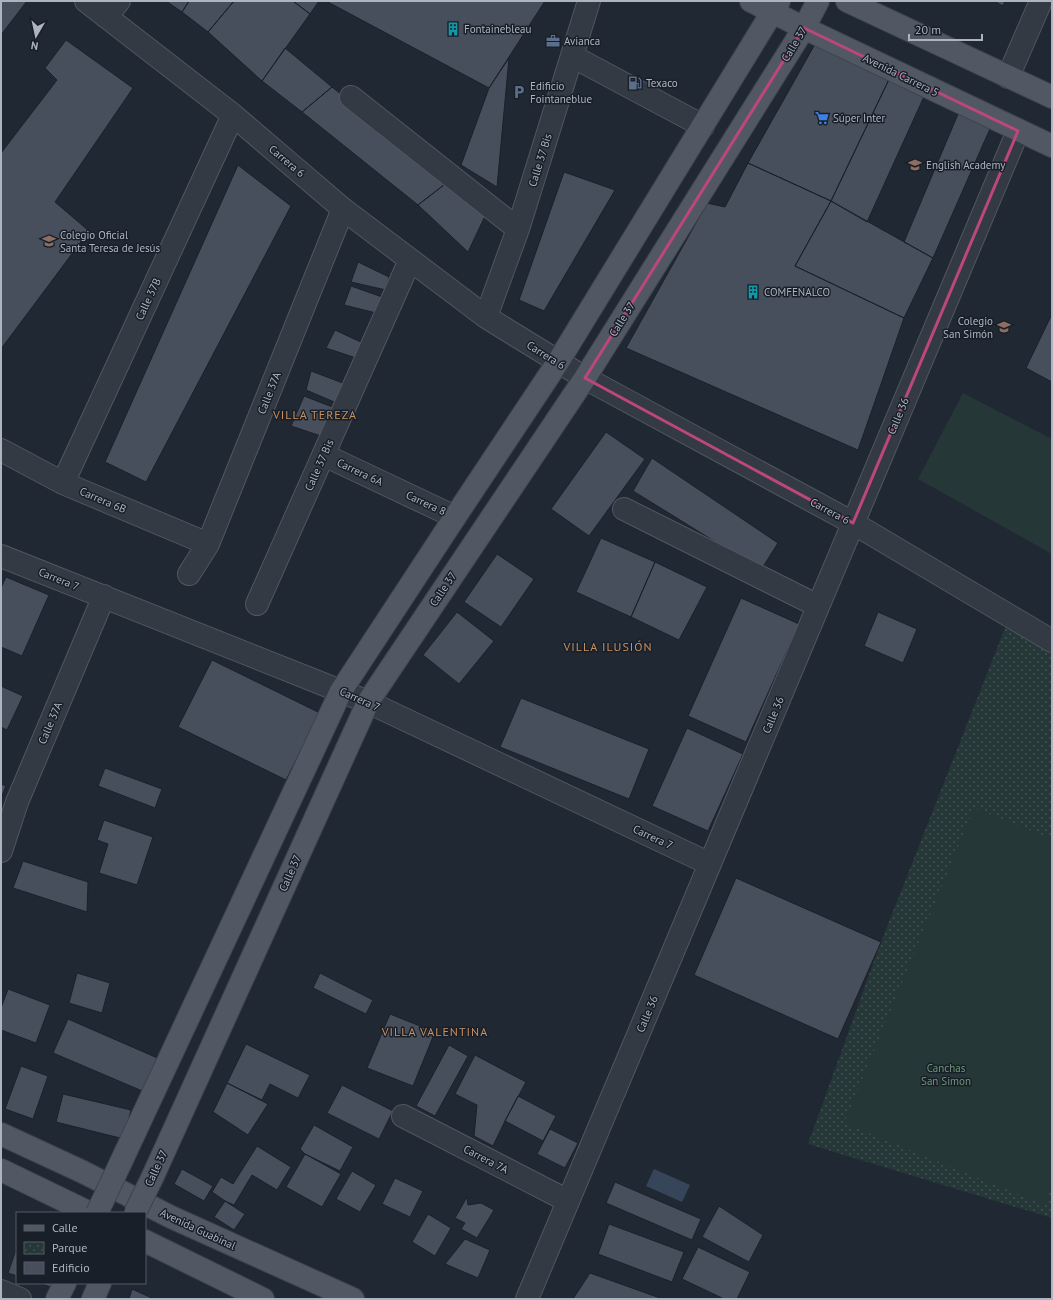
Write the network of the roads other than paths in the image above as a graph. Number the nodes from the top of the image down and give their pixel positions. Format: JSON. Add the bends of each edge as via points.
{"nodes":[{"id":1,"x":86,"y":1,"type":"edge"},
{"id":2,"x":590,"y":1,"type":"edge"},
{"id":3,"x":751,"y":1,"type":"edge"},
{"id":4,"x":818,"y":1,"type":"edge"},
{"id":5,"x":847,"y":1,"type":"edge"},
{"id":6,"x":1041,"y":1,"type":"edge"},
{"id":7,"x":776,"y":7,"type":"edge"},
{"id":8,"x":112,"y":9,"type":"edge"},
{"id":9,"x":804,"y":28,"type":"junction"},
{"id":10,"x":572,"y":56,"type":"junction"},
{"id":11,"x":1008,"y":77,"type":"junction"},
{"id":12,"x":351,"y":97,"type":"dead end"},
{"id":13,"x":1052,"y":97,"type":"edge"},
{"id":14,"x":233,"y":115,"type":"junction"},
{"id":15,"x":703,"y":126,"type":"junction"},
{"id":16,"x":1018,"y":131,"type":"junction"},
{"id":17,"x":1052,"y":146,"type":"edge"},
{"id":18,"x":343,"y":209,"type":"junction"},
{"id":19,"x":518,"y":229,"type":"junction"},
{"id":20,"x":410,"y":260,"type":"junction"},
{"id":21,"x":486,"y":317,"type":"junction"},
{"id":22,"x":558,"y":362,"type":"junction"},
{"id":23,"x":585,"y":378,"type":"junction"},
{"id":24,"x":1,"y":450,"type":"edge"},
{"id":25,"x":324,"y":455,"type":"junction"},
{"id":26,"x":63,"y":483,"type":"junction"},
{"id":27,"x":396,"y":489,"type":"joint"},
{"id":28,"x":624,"y":509,"type":"dead end"},
{"id":29,"x":455,"y":517,"type":"junction"},
{"id":30,"x":853,"y":523,"type":"junction"},
{"id":31,"x":208,"y":544,"type":"junction"},
{"id":32,"x":1,"y":556,"type":"edge"},
{"id":33,"x":189,"y":574,"type":"dead end"},
{"id":34,"x":104,"y":596,"type":"junction"},
{"id":35,"x":258,"y":604,"type":"dead end"},
{"id":36,"x":818,"y":606,"type":"junction"},
{"id":37,"x":1052,"y":641,"type":"edge"},
{"id":38,"x":342,"y":690,"type":"junction"},
{"id":39,"x":368,"y":702,"type":"junction"},
{"id":40,"x":1,"y":851,"type":"edge"},
{"id":41,"x":710,"y":864,"type":"junction"},
{"id":42,"x":403,"y":1116,"type":"dead end"},
{"id":43,"x":1,"y":1134,"type":"edge"},
{"id":44,"x":1,"y":1170,"type":"edge"},
{"id":45,"x":568,"y":1201,"type":"junction"},
{"id":46,"x":88,"y":1212,"type":"edge"},
{"id":47,"x":97,"y":1212,"type":"edge"},
{"id":48,"x":135,"y":1212,"type":"edge"},
{"id":49,"x":146,"y":1241,"type":"edge"},
{"id":50,"x":64,"y":1284,"type":"edge"},
{"id":51,"x":100,"y":1284,"type":"edge"},
{"id":52,"x":1,"y":1291,"type":"edge"},
{"id":53,"x":20,"y":1299,"type":"edge"},
{"id":54,"x":57,"y":1299,"type":"edge"},
{"id":55,"x":93,"y":1299,"type":"edge"},
{"id":56,"x":263,"y":1299,"type":"edge"},
{"id":57,"x":353,"y":1299,"type":"edge"},
{"id":58,"x":527,"y":1299,"type":"edge"}],
"edges":[{"from":1,"to":8,"type":"street","name":"Carrera 6"},
{"from":2,"to":10,"type":"street","name":"Calle 37 Bis"},
{"from":3,"to":7,"type":"main road","name":"Avenida Carrera 5"},
{"from":4,"to":9,"type":"main road","name":"Calle 37"},
{"from":5,"to":11,"type":"main road"},
{"from":6,"to":11,"type":"street"},
{"from":7,"to":9,"type":"main road","name":"Avenida Carrera 5"},
{"from":7,"to":15,"type":"main road"},
{"from":8,"to":14,"type":"street","name":"Carrera 6"},
{"from":9,"to":16,"type":"main road","name":"Avenida Carrera 5"},
{"from":9,"to":23,"type":"main road","name":"Calle 37"},
{"from":10,"to":15,"type":"street"},
{"from":10,"to":19,"type":"street","name":"Calle 37 Bis"},
{"from":11,"to":13,"type":"main road"},
{"from":12,"to":19,"type":"street"},
{"from":14,"to":18,"type":"street","name":"Carrera 6"},
{"from":14,"to":26,"type":"street","name":"Calle 37B"},
{"from":15,"to":22,"type":"main road"},
{"from":16,"to":17,"type":"main road","name":"Avenida Carrera 5"},
{"from":16,"to":30,"type":"street","name":"Calle 36"},
{"from":18,"to":20,"type":"street","name":"Carrera 6"},
{"from":18,"to":31,"type":"street","name":"Calle 37A"},
{"from":19,"to":21,"type":"street","name":"Calle 37 Bis"},
{"from":20,"to":21,"type":"street","name":"Carrera 6"},
{"from":20,"to":25,"type":"street","name":"Calle 37 Bis"},
{"from":21,"to":22,"type":"street","name":"Carrera 6"},
{"from":22,"to":23,"type":"street","name":"Carrera 6"},
{"from":22,"to":29,"type":"main road"},
{"from":23,"to":30,"type":"street","name":"Carrera 6"},
{"from":23,"to":39,"type":"main road","name":"Calle 37"},
{"from":24,"to":26,"type":"street","name":"Carrera 6B"},
{"from":25,"to":27,"type":"street","name":"Carrera 6A"},
{"from":25,"to":35,"type":"street","name":"Calle 37 Bis"},
{"from":26,"to":31,"type":"street","name":"Carrera 6B"},
{"from":27,"to":29,"type":"street","name":"Carrera 8"},
{"from":28,"to":36,"type":"street"},
{"from":29,"to":38,"type":"main road"},
{"from":30,"to":36,"type":"street","name":"Calle 36"},
{"from":30,"to":37,"type":"street","name":"Carrera 6"},
{"from":31,"to":33,"type":"street","name":"Calle 37A"},
{"from":32,"to":34,"type":"street","name":"Carrera 7"},
{"from":34,"to":38,"type":"street","name":"Carrera 7"},
{"from":34,"to":40,"type":"street","name":"Calle 37A","via":[[17,802]]},
{"from":36,"to":41,"type":"street","name":"Calle 36"},
{"from":38,"to":39,"type":"street","name":"Carrera 7"},
{"from":38,"to":47,"type":"main road","bridge":true},
{"from":39,"to":41,"type":"street","name":"Carrera 7"},
{"from":39,"to":48,"type":"main road","name":"Calle 37","bridge":true},
{"from":41,"to":45,"type":"street","name":"Calle 36"},
{"from":42,"to":45,"type":"street","name":"Carrera 7A"},
{"from":43,"to":57,"type":"main road","name":"Avenida Guabinal","via":[[171,1217]]},
{"from":44,"to":46,"type":"main road"},
{"from":45,"to":58,"type":"street","name":"Calle 36"},
{"from":49,"to":56,"type":"main road"},
{"from":50,"to":54,"type":"main road"},
{"from":51,"to":55,"type":"main road"},
{"from":52,"to":53,"type":"street"}]}
